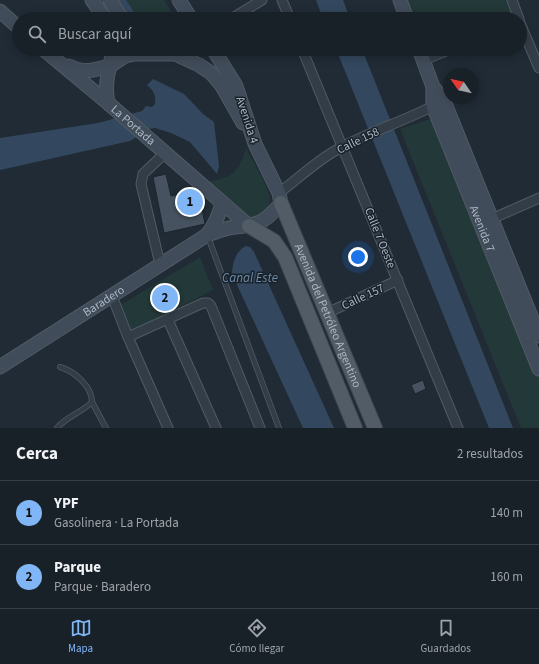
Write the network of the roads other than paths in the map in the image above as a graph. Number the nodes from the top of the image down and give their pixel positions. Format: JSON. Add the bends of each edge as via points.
{"nodes":[{"id":1,"x":92,"y":0,"type":"edge"},
{"id":2,"x":110,"y":0,"type":"edge"},
{"id":3,"x":179,"y":0,"type":"edge"},
{"id":4,"x":262,"y":0,"type":"edge"},
{"id":5,"x":282,"y":0,"type":"edge"},
{"id":6,"x":400,"y":0,"type":"edge"},
{"id":7,"x":512,"y":0,"type":"edge"},
{"id":8,"x":0,"y":12,"type":"edge"},
{"id":9,"x":100,"y":12,"type":"edge"},
{"id":10,"x":118,"y":12,"type":"edge"},
{"id":11,"x":187,"y":12,"type":"edge"},
{"id":12,"x":242,"y":12,"type":"edge"},
{"id":13,"x":287,"y":12,"type":"edge"},
{"id":14,"x":404,"y":12,"type":"edge"},
{"id":15,"x":516,"y":12,"type":"edge"},
{"id":16,"x":12,"y":22,"type":"edge"},
{"id":17,"x":527,"y":40,"type":"edge"},
{"id":18,"x":52,"y":56,"type":"edge"},
{"id":19,"x":112,"y":56,"type":"edge"},
{"id":20,"x":125,"y":56,"type":"edge"},
{"id":21,"x":187,"y":56,"type":"edge"},
{"id":22,"x":217,"y":56,"type":"edge"},
{"id":23,"x":305,"y":56,"type":"edge"},
{"id":24,"x":422,"y":56,"type":"edge"},
{"id":25,"x":58,"y":62,"type":"junction"},
{"id":26,"x":110,"y":66,"type":"junction"},
{"id":27,"x":539,"y":68,"type":"edge"},
{"id":28,"x":108,"y":103,"type":"junction"},
{"id":29,"x":438,"y":103,"type":"junction"},
{"id":30,"x":255,"y":144,"type":"junction"},
{"id":31,"x":342,"y":146,"type":"junction"},
{"id":32,"x":165,"y":153,"type":"junction"},
{"id":33,"x":280,"y":198,"type":"junction"},
{"id":34,"x":539,"y":198,"type":"edge"},
{"id":35,"x":222,"y":203,"type":"junction"},
{"id":36,"x":486,"y":221,"type":"junction"},
{"id":37,"x":249,"y":226,"type":"junction"},
{"id":38,"x":207,"y":235,"type":"junction"},
{"id":39,"x":160,"y":264,"type":"junction"},
{"id":40,"x":398,"y":280,"type":"junction"},
{"id":41,"x":112,"y":296,"type":"junction"},
{"id":42,"x":327,"y":314,"type":"junction"},
{"id":43,"x":168,"y":320,"type":"junction"},
{"id":44,"x":539,"y":336,"type":"edge"},
{"id":45,"x":128,"y":337,"type":"junction"},
{"id":46,"x":0,"y":367,"type":"edge"},
{"id":47,"x":60,"y":367,"type":"dead end"},
{"id":48,"x":539,"y":370,"type":"edge"},
{"id":49,"x":92,"y":402,"type":"junction"},
{"id":50,"x":57,"y":428,"type":"edge"},
{"id":51,"x":106,"y":428,"type":"edge"},
{"id":52,"x":168,"y":428,"type":"edge"},
{"id":53,"x":216,"y":428,"type":"edge"},
{"id":54,"x":260,"y":428,"type":"edge"},
{"id":55,"x":279,"y":428,"type":"edge"},
{"id":56,"x":355,"y":428,"type":"edge"},
{"id":57,"x":375,"y":428,"type":"edge"},
{"id":58,"x":458,"y":428,"type":"edge"}],
"edges":[{"from":1,"to":9,"type":"main road"},
{"from":2,"to":10,"type":"main road"},
{"from":3,"to":11,"type":"main road"},
{"from":4,"to":12,"type":"street"},
{"from":5,"to":13,"type":"street"},
{"from":6,"to":14,"type":"main road"},
{"from":7,"to":15,"type":"street"},
{"from":8,"to":16,"type":"main road"},
{"from":17,"to":27,"type":"street"},
{"from":18,"to":25,"type":"main road","name":"La Portada"},
{"from":19,"to":26,"type":"main road"},
{"from":20,"to":26,"type":"main road"},
{"from":21,"to":30,"type":"main road","via":[[211,73],[222,86]]},
{"from":22,"to":30,"type":"main road","name":"Avenida 4","via":[[236,86]]},
{"from":23,"to":31,"type":"street","name":"Calle 7 Oeste"},
{"from":24,"to":29,"type":"main road","name":"Avenida 7"},
{"from":25,"to":26,"type":"main road","via":[[79,71]]},
{"from":25,"to":28,"type":"main road","name":"La Portada"},
{"from":26,"to":28,"type":"main road","via":[[106,81]]},
{"from":28,"to":32,"type":"main road","name":"La Portada"},
{"from":29,"to":31,"type":"street","name":"Calle 158","via":[[412,117]]},
{"from":29,"to":36,"type":"main road","name":"Avenida 7"},
{"from":30,"to":33,"type":"main road","name":"Avenida 4"},
{"from":31,"to":33,"type":"street","name":"Calle 158"},
{"from":31,"to":40,"type":"street","name":"Calle 7 Oeste"},
{"from":32,"to":35,"type":"main road","name":"La Portada"},
{"from":32,"to":39,"type":"street","via":[[143,174],[141,184]]},
{"from":33,"to":37,"type":"main road","name":"Baradero","via":[[267,218]]},
{"from":33,"to":42,"type":"main road","name":"Avenida del Petróleo Argentino"},
{"from":34,"to":36,"type":"street"},
{"from":35,"to":37,"type":"main road","name":"La Portada"},
{"from":35,"to":38,"type":"main road","name":"Baradero","via":[[214,226]]},
{"from":36,"to":44,"type":"main road","name":"Avenida 7"},
{"from":36,"to":48,"type":"main road","name":"Avenida 7"},
{"from":37,"to":38,"type":"main road","name":"Baradero","via":[[220,230]]},
{"from":37,"to":56,"type":"main road","name":"Avenida del Petróleo Argentino","via":[[274,241],[285,258]]},
{"from":38,"to":39,"type":"main road","name":"Baradero"},
{"from":38,"to":55,"type":"lane"},
{"from":39,"to":41,"type":"main road","name":"Baradero"},
{"from":40,"to":42,"type":"street","name":"Calle 157"},
{"from":40,"to":58,"type":"street","name":"Calle 7 Oeste"},
{"from":41,"to":45,"type":"street"},
{"from":41,"to":46,"type":"main road","name":"Baradero"},
{"from":42,"to":57,"type":"main road","name":"Avenida del Petróleo Argentino"},
{"from":43,"to":45,"type":"street"},
{"from":43,"to":53,"type":"street"},
{"from":43,"to":54,"type":"street","via":[[204,303],[211,306]]},
{"from":45,"to":52,"type":"street"},
{"from":47,"to":49,"type":"lane","via":[[68,369],[83,381]]},
{"from":49,"to":50,"type":"lane","via":[[85,409],[64,420]]},
{"from":49,"to":51,"type":"lane"}]}
